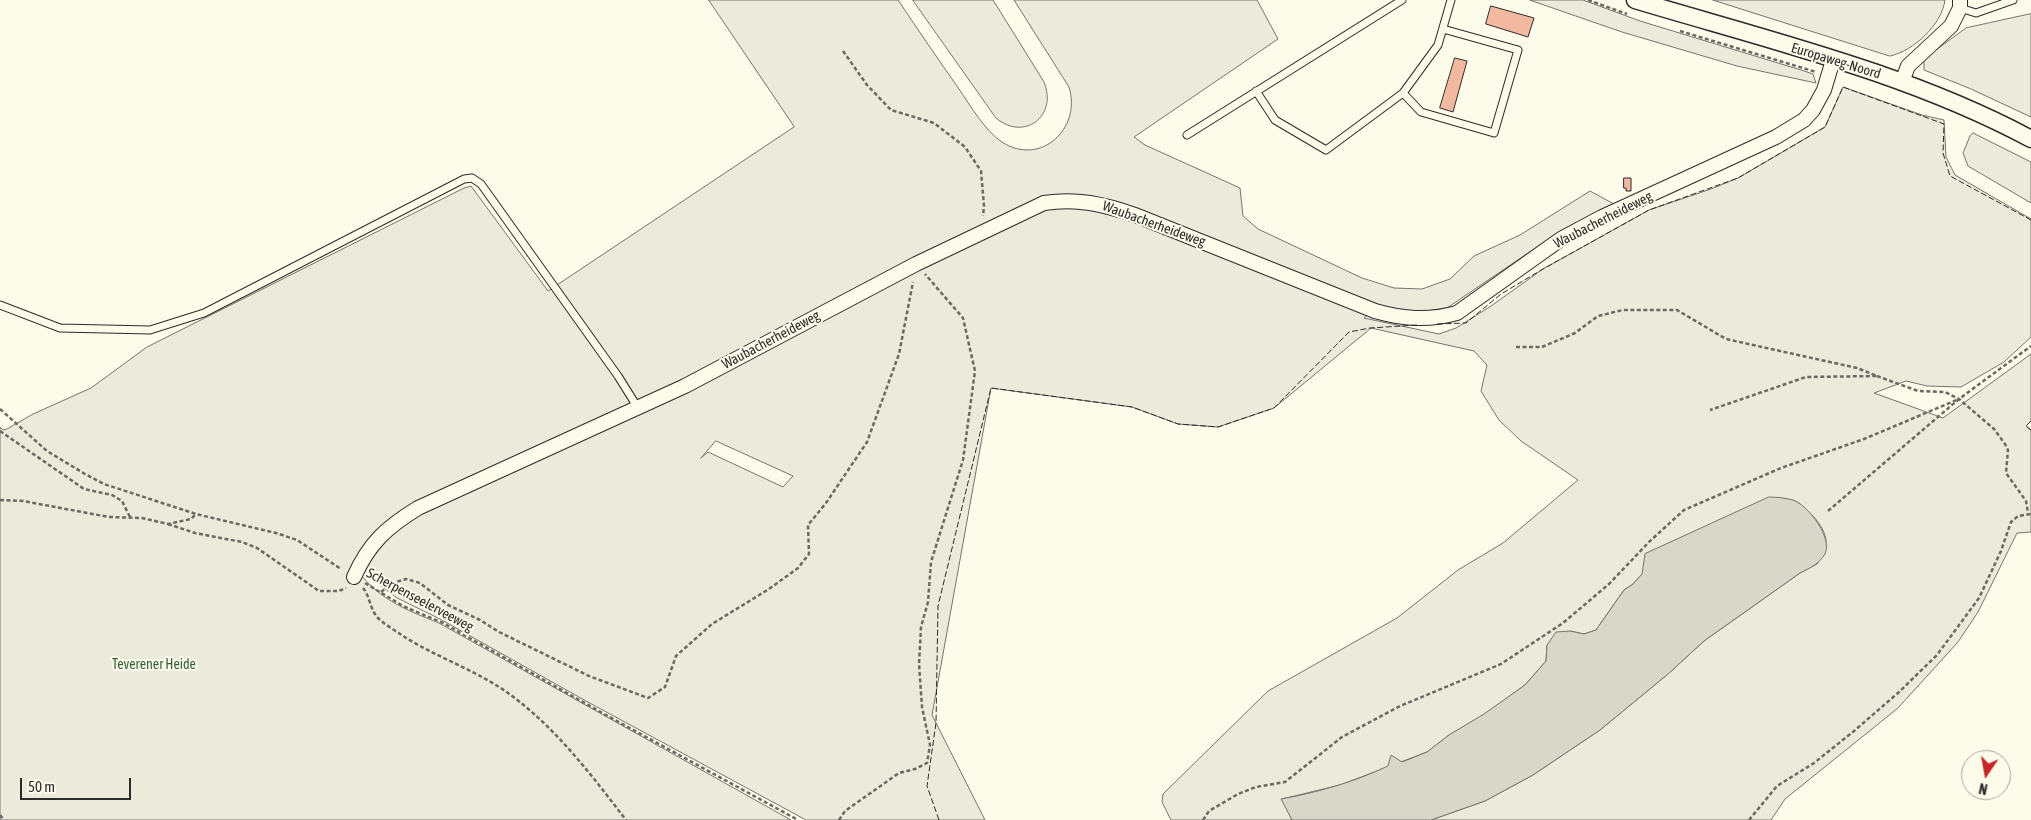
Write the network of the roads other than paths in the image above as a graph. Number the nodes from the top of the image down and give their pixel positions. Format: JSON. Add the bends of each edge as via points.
{"nodes":[{"id":1,"x":1402,"y":0,"type":"edge"},
{"id":2,"x":1451,"y":0,"type":"edge"},
{"id":3,"x":2013,"y":0,"type":"edge"},
{"id":4,"x":1960,"y":4,"type":"edge"},
{"id":5,"x":1635,"y":8,"type":"edge"},
{"id":6,"x":1443,"y":29,"type":"junction"},
{"id":7,"x":1833,"y":60,"type":"junction"},
{"id":8,"x":1902,"y":82,"type":"junction"},
{"id":9,"x":1256,"y":91,"type":"junction"},
{"id":10,"x":1402,"y":93,"type":"junction"},
{"id":11,"x":1187,"y":135,"type":"dead end"},
{"id":12,"x":2031,"y":139,"type":"edge"},
{"id":13,"x":0,"y":305,"type":"edge"},
{"id":14,"x":639,"y":408,"type":"junction"},
{"id":15,"x":354,"y":577,"type":"road end"}],
"edges":[{"from":1,"to":9,"type":"lane"},
{"from":2,"to":6,"type":"lane"},
{"from":3,"to":4,"type":"lane","via":[[1976,13]]},
{"from":4,"to":8,"type":"street","via":[[1951,26],[1908,66]]},
{"from":5,"to":7,"type":"street","name":"Europaweg-Noord"},
{"from":6,"to":10,"type":"lane","via":[[1438,45]]},
{"from":6,"to":10,"type":"lane","via":[[1518,50],[1494,133],[1421,112]]},
{"from":7,"to":8,"type":"street","name":"Europaweg-Noord"},
{"from":7,"to":14,"type":"street","name":"Waubacherheideweg","via":[[1813,110],[1797,124],[1561,239],[1457,313],[1444,317],[1409,318],[1375,310],[1135,214],[1104,204],[1065,200],[1044,203],[916,264]]},
{"from":8,"to":12,"type":"street","name":"Europaweg-Noord","via":[[1965,107]]},
{"from":9,"to":10,"type":"lane","via":[[1275,120],[1326,150]]},
{"from":9,"to":11,"type":"lane"},
{"from":13,"to":14,"type":"lane","via":[[60,328],[150,330],[204,313],[472,178],[481,184]]},
{"from":14,"to":15,"type":"street","name":"Waubacherheideweg","via":[[418,508],[398,520],[370,546]]}]}
